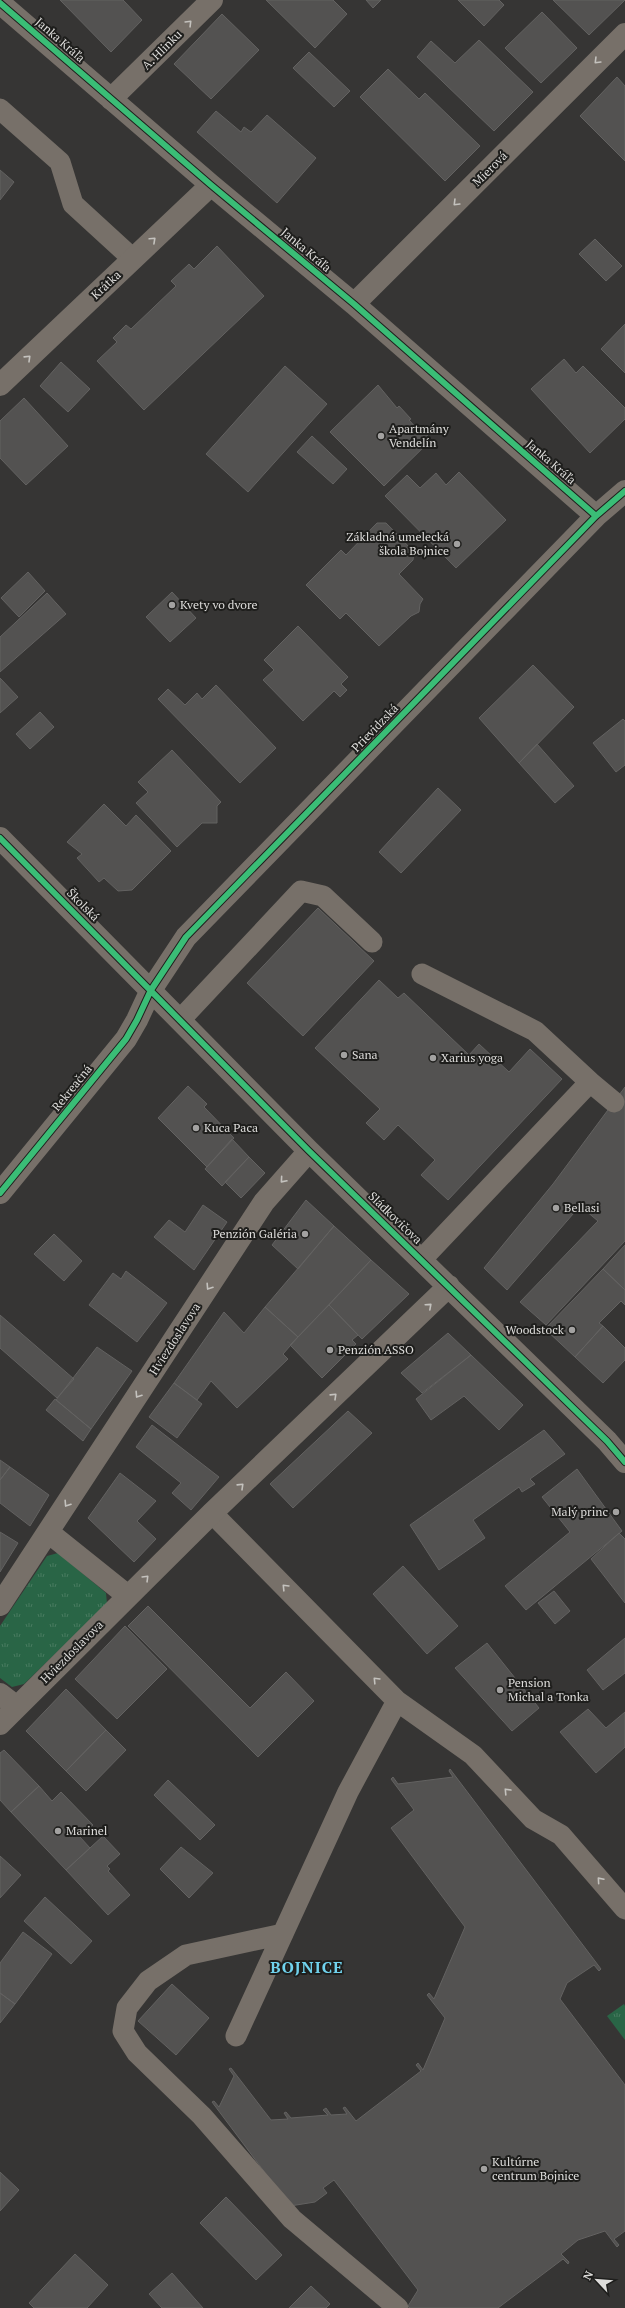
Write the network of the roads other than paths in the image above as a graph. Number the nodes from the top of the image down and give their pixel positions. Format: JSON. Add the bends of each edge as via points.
{"nodes":[{"id":1,"x":212,"y":0,"type":"edge"},
{"id":2,"x":0,"y":3,"type":"edge"},
{"id":3,"x":625,"y":34,"type":"edge"},
{"id":4,"x":111,"y":99,"type":"junction"},
{"id":5,"x":0,"y":109,"type":"edge"},
{"id":6,"x":211,"y":185,"type":"junction"},
{"id":7,"x":133,"y":259,"type":"junction"},
{"id":8,"x":354,"y":304,"type":"junction"},
{"id":9,"x":0,"y":385,"type":"edge"},
{"id":10,"x":625,"y":491,"type":"edge"},
{"id":11,"x":596,"y":516,"type":"junction"},
{"id":12,"x":0,"y":838,"type":"edge"},
{"id":13,"x":372,"y":942,"type":"dead end"},
{"id":14,"x":422,"y":974,"type":"dead end"},
{"id":15,"x":151,"y":990,"type":"junction"},
{"id":16,"x":180,"y":1020,"type":"junction"},
{"id":17,"x":590,"y":1082,"type":"junction"},
{"id":18,"x":614,"y":1102,"type":"dead end"},
{"id":19,"x":309,"y":1151,"type":"junction"},
{"id":20,"x":0,"y":1193,"type":"edge"},
{"id":21,"x":422,"y":1259,"type":"junction"},
{"id":22,"x":449,"y":1286,"type":"junction"},
{"id":23,"x":625,"y":1462,"type":"edge"},
{"id":24,"x":212,"y":1513,"type":"junction"},
{"id":25,"x":48,"y":1532,"type":"junction"},
{"id":26,"x":128,"y":1596,"type":"junction"},
{"id":27,"x":0,"y":1605,"type":"edge"},
{"id":28,"x":0,"y":1694,"type":"edge"},
{"id":29,"x":397,"y":1701,"type":"junction"},
{"id":30,"x":17,"y":1707,"type":"junction"},
{"id":31,"x":0,"y":1724,"type":"edge"},
{"id":32,"x":625,"y":1909,"type":"edge"},
{"id":33,"x":283,"y":1934,"type":"junction"},
{"id":34,"x":236,"y":2036,"type":"dead end"},
{"id":35,"x":398,"y":2308,"type":"edge"}],
"edges":[{"from":4,"to":1,"type":"street","name":"A. Hlinku","one_way":true},
{"from":2,"to":4,"type":"street","name":"Janka Kráľa"},
{"from":3,"to":8,"type":"street","name":"Mierová","one_way":true},
{"from":4,"to":6,"type":"street","name":"Janka Kráľa"},
{"from":5,"to":7,"type":"lane","via":[[60,162],[73,204]]},
{"from":7,"to":6,"type":"street","name":"Krátka","one_way":true},
{"from":6,"to":8,"type":"street","name":"Janka Kráľa"},
{"from":9,"to":7,"type":"street","name":"Krátka","one_way":true},
{"from":8,"to":11,"type":"street","name":"Janka Kráľa"},
{"from":10,"to":11,"type":"street","name":"Prievidzská"},
{"from":11,"to":15,"type":"street","name":"Prievidzská","via":[[186,937]]},
{"from":12,"to":15,"type":"street","name":"Školská"},
{"from":13,"to":16,"type":"lane","via":[[323,896],[301,891]]},
{"from":14,"to":17,"type":"lane","via":[[536,1031]]},
{"from":15,"to":16,"type":"street","name":"Sládkovičova"},
{"from":15,"to":20,"type":"street","name":"Rekreačná","via":[[126,1039]]},
{"from":16,"to":19,"type":"street","name":"Sládkovičova"},
{"from":17,"to":18,"type":"lane"},
{"from":17,"to":21,"type":"lane"},
{"from":19,"to":21,"type":"street","name":"Sládkovičova"},
{"from":19,"to":25,"type":"street","name":"Hviezdoslavova","one_way":true,"via":[[264,1202]]},
{"from":21,"to":22,"type":"street","name":"Sládkovičova"},
{"from":22,"to":23,"type":"street","name":"Sládkovičova","via":[[607,1441]]},
{"from":24,"to":22,"type":"street","name":"Hviezdoslavova","one_way":true},
{"from":26,"to":24,"type":"street","name":"Hviezdoslavova","one_way":true},
{"from":29,"to":24,"type":"lane","one_way":true},
{"from":25,"to":26,"type":"street"},
{"from":25,"to":27,"type":"street","name":"Hviezdoslavova"},
{"from":26,"to":30,"type":"street","name":"Hviezdoslavova"},
{"from":28,"to":30,"type":"street"},
{"from":32,"to":29,"type":"lane","one_way":true,"via":[[561,1835],[533,1819],[473,1754]]},
{"from":29,"to":33,"type":"lane","via":[[348,1792]]},
{"from":30,"to":31,"type":"street","name":"Hviezdoslavova"},
{"from":33,"to":34,"type":"lane"},
{"from":33,"to":35,"type":"lane","via":[[186,1955],[148,1981],[127,2008],[123,2031],[136,2053],[202,2116],[292,2219]]}]}
